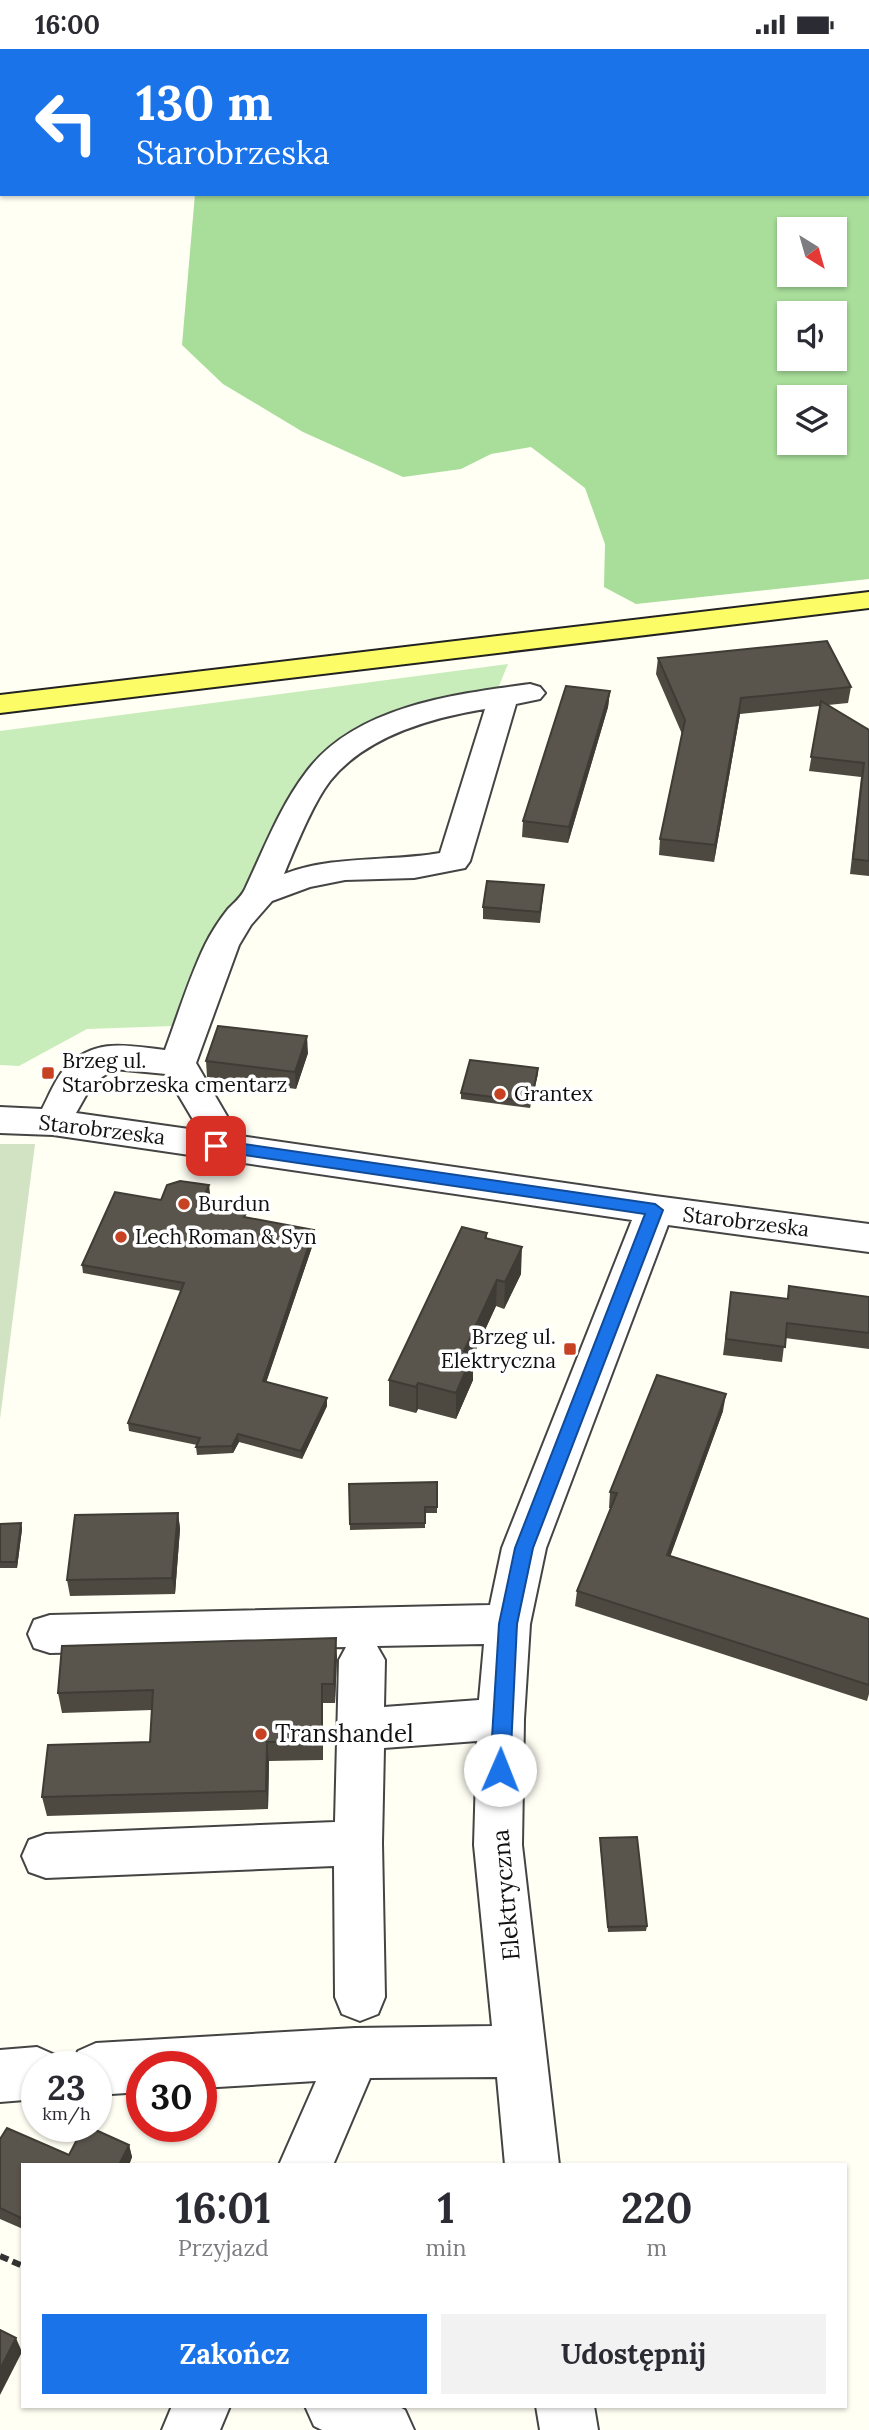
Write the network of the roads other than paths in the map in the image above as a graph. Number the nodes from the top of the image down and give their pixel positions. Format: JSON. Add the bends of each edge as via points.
{"nodes":[{"id":1,"x":869,"y":600,"type":"edge"},
{"id":2,"x":6,"y":704,"type":"edge"},
{"id":3,"x":260,"y":894,"type":"junction"},
{"id":4,"x":178,"y":1063,"type":"junction"},
{"id":5,"x":0,"y":1120,"type":"edge"},
{"id":6,"x":53,"y":1122,"type":"junction"},
{"id":7,"x":216,"y":1146,"type":"junction"},
{"id":8,"x":655,"y":1210,"type":"junction"},
{"id":9,"x":869,"y":1238,"type":"edge"},
{"id":10,"x":508,"y":1624,"type":"junction"},
{"id":11,"x":50,"y":1634,"type":"dead end"},
{"id":12,"x":362,"y":1660,"type":"dead end"},
{"id":13,"x":501,"y":1720,"type":"junction"},
{"id":14,"x":361,"y":1731,"type":"junction"},
{"id":15,"x":358,"y":1843,"type":"junction"},
{"id":16,"x":46,"y":1856,"type":"dead end"},
{"id":17,"x":360,"y":1997,"type":"dead end"},
{"id":18,"x":520,"y":2051,"type":"junction"},
{"id":19,"x":355,"y":2053,"type":"junction"},
{"id":20,"x":112,"y":2068,"type":"edge"},
{"id":21,"x":21,"y":2074,"type":"edge"},
{"id":22,"x":0,"y":2076,"type":"edge"},
{"id":23,"x":307,"y":2163,"type":"edge"},
{"id":24,"x":532,"y":2163,"type":"edge"},
{"id":25,"x":200,"y":2408,"type":"edge"},
{"id":26,"x":565,"y":2408,"type":"edge"},
{"id":27,"x":191,"y":2430,"type":"edge"},
{"id":28,"x":569,"y":2430,"type":"edge"}],
"edges":[{"from":1,"to":2,"type":"main road"},
{"from":3,"to":3,"type":"street","via":[[303,878],[345,870],[414,868],[454,861],[517,695],[408,719],[368,736],[338,756],[318,776],[265,875]]},
{"from":3,"to":4,"type":"street","via":[[222,944]]},
{"from":4,"to":6,"type":"street","via":[[107,1056],[79,1075]]},
{"from":4,"to":7,"type":"street","via":[[213,1123]]},
{"from":5,"to":6,"type":"street","name":"Starobrzeska"},
{"from":6,"to":7,"type":"street","name":"Starobrzeska"},
{"from":7,"to":8,"type":"street","name":"Starobrzeska"},
{"from":8,"to":9,"type":"street","name":"Starobrzeska"},
{"from":8,"to":10,"type":"street","name":"Elektryczna","via":[[524,1548]]},
{"from":10,"to":11,"type":"street"},
{"from":10,"to":13,"type":"street","name":"Elektryczna"},
{"from":12,"to":14,"type":"street"},
{"from":13,"to":14,"type":"street"},
{"from":13,"to":18,"type":"street","name":"Elektryczna","via":[[498,1845]]},
{"from":14,"to":15,"type":"street"},
{"from":15,"to":16,"type":"street"},
{"from":15,"to":17,"type":"street"},
{"from":18,"to":19,"type":"street"},
{"from":18,"to":24,"type":"street","name":"Elektryczna"},
{"from":19,"to":20,"type":"street"},
{"from":19,"to":23,"type":"street"},
{"from":21,"to":22,"type":"street"},
{"from":25,"to":27,"type":"street"},
{"from":26,"to":28,"type":"street"}]}
